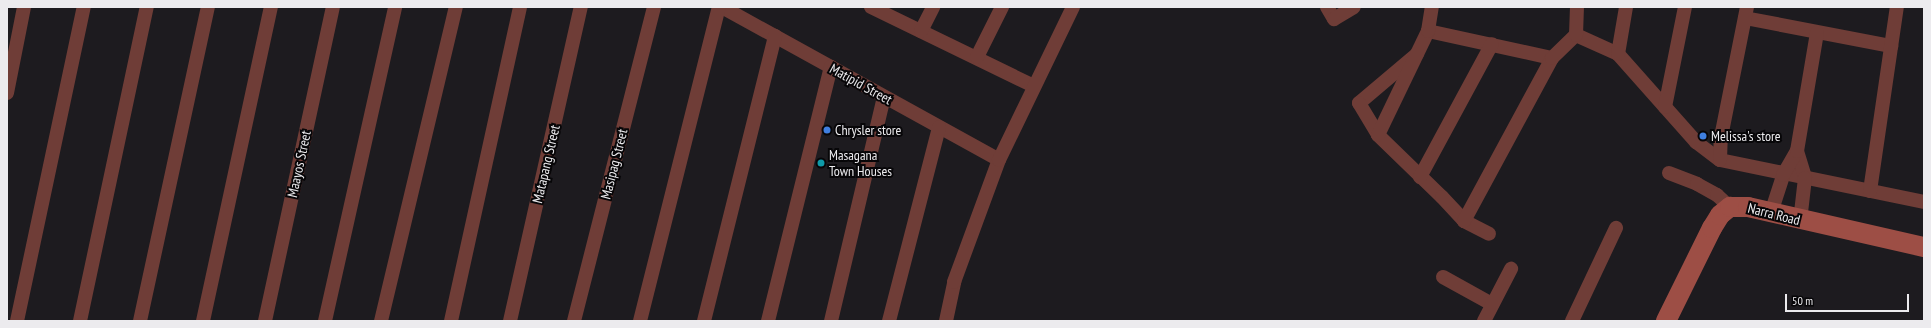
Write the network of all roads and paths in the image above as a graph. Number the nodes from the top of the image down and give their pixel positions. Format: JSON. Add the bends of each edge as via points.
{"nodes":[{"id":1,"x":24,"y":7,"type":"edge"},
{"id":2,"x":84,"y":7,"type":"edge"},
{"id":3,"x":147,"y":7,"type":"edge"},
{"id":4,"x":208,"y":7,"type":"edge"},
{"id":5,"x":271,"y":7,"type":"edge"},
{"id":6,"x":333,"y":7,"type":"edge"},
{"id":7,"x":395,"y":7,"type":"edge"},
{"id":8,"x":456,"y":7,"type":"edge"},
{"id":9,"x":520,"y":7,"type":"edge"},
{"id":10,"x":581,"y":7,"type":"edge"},
{"id":11,"x":654,"y":7,"type":"edge"},
{"id":12,"x":719,"y":7,"type":"edge"},
{"id":13,"x":722,"y":7,"type":"edge"},
{"id":14,"x":871,"y":7,"type":"edge"},
{"id":15,"x":933,"y":7,"type":"edge"},
{"id":16,"x":1002,"y":7,"type":"edge"},
{"id":17,"x":1073,"y":7,"type":"edge"},
{"id":18,"x":1327,"y":7,"type":"edge"},
{"id":19,"x":1354,"y":7,"type":"edge"},
{"id":20,"x":1432,"y":7,"type":"edge"},
{"id":21,"x":1577,"y":7,"type":"edge"},
{"id":22,"x":1626,"y":7,"type":"edge"},
{"id":23,"x":1685,"y":7,"type":"edge"},
{"id":24,"x":1897,"y":7,"type":"edge"},
{"id":25,"x":1746,"y":12,"type":"edge"},
{"id":26,"x":921,"y":31,"type":"junction"},
{"id":27,"x":1428,"y":31,"type":"junction"},
{"id":28,"x":1817,"y":33,"type":"junction"},
{"id":29,"x":1576,"y":34,"type":"junction"},
{"id":30,"x":775,"y":36,"type":"junction"},
{"id":31,"x":1492,"y":44,"type":"junction"},
{"id":32,"x":1891,"y":46,"type":"junction"},
{"id":33,"x":1416,"y":54,"type":"junction"},
{"id":34,"x":1618,"y":54,"type":"junction"},
{"id":35,"x":977,"y":57,"type":"junction"},
{"id":36,"x":1552,"y":58,"type":"junction"},
{"id":37,"x":831,"y":67,"type":"junction"},
{"id":38,"x":1034,"y":86,"type":"junction"},
{"id":39,"x":7,"y":93,"type":"edge"},
{"id":40,"x":884,"y":97,"type":"junction"},
{"id":41,"x":1665,"y":107,"type":"junction"},
{"id":42,"x":939,"y":127,"type":"junction"},
{"id":43,"x":1378,"y":136,"type":"junction"},
{"id":44,"x":1797,"y":151,"type":"junction"},
{"id":45,"x":999,"y":160,"type":"junction"},
{"id":46,"x":1720,"y":160,"type":"junction"},
{"id":47,"x":1669,"y":173,"type":"dead end"},
{"id":48,"x":1783,"y":175,"type":"junction"},
{"id":49,"x":1420,"y":177,"type":"junction"},
{"id":50,"x":1805,"y":178,"type":"junction"},
{"id":51,"x":1870,"y":191,"type":"junction"},
{"id":52,"x":1924,"y":202,"type":"edge"},
{"id":53,"x":1730,"y":207,"type":"junction"},
{"id":54,"x":1771,"y":213,"type":"junction"},
{"id":55,"x":1464,"y":221,"type":"junction"},
{"id":56,"x":1800,"y":221,"type":"junction"},
{"id":57,"x":1616,"y":228,"type":"dead end"},
{"id":58,"x":1489,"y":234,"type":"dead end"},
{"id":59,"x":1924,"y":247,"type":"edge"},
{"id":60,"x":1511,"y":269,"type":"dead end"},
{"id":61,"x":1443,"y":277,"type":"dead end"},
{"id":62,"x":1492,"y":304,"type":"junction"},
{"id":63,"x":17,"y":321,"type":"edge"},
{"id":64,"x":80,"y":321,"type":"edge"},
{"id":65,"x":140,"y":321,"type":"edge"},
{"id":66,"x":203,"y":321,"type":"edge"},
{"id":67,"x":264,"y":321,"type":"edge"},
{"id":68,"x":325,"y":321,"type":"edge"},
{"id":69,"x":381,"y":321,"type":"edge"},
{"id":70,"x":451,"y":321,"type":"edge"},
{"id":71,"x":510,"y":321,"type":"edge"},
{"id":72,"x":574,"y":321,"type":"edge"},
{"id":73,"x":640,"y":321,"type":"edge"},
{"id":74,"x":704,"y":321,"type":"edge"},
{"id":75,"x":768,"y":321,"type":"edge"},
{"id":76,"x":831,"y":321,"type":"edge"},
{"id":77,"x":889,"y":321,"type":"edge"},
{"id":78,"x":946,"y":321,"type":"edge"},
{"id":79,"x":1484,"y":321,"type":"edge"},
{"id":80,"x":1572,"y":321,"type":"edge"},
{"id":81,"x":1666,"y":321,"type":"edge"}],
"edges":[{"from":1,"to":39,"type":"street"},
{"from":2,"to":63,"type":"street"},
{"from":3,"to":64,"type":"street"},
{"from":4,"to":65,"type":"street"},
{"from":5,"to":66,"type":"street"},
{"from":6,"to":67,"type":"street","name":"Maayos Street"},
{"from":7,"to":68,"type":"street"},
{"from":8,"to":69,"type":"street"},
{"from":9,"to":70,"type":"street"},
{"from":10,"to":71,"type":"street","name":"Matapang Street"},
{"from":11,"to":72,"type":"street","name":"Masipag Street"},
{"from":12,"to":73,"type":"street"},
{"from":13,"to":30,"type":"street","name":"Matipid Street"},
{"from":14,"to":26,"type":"street"},
{"from":15,"to":26,"type":"street"},
{"from":16,"to":35,"type":"street"},
{"from":17,"to":38,"type":"street"},
{"from":18,"to":19,"type":"street","via":[[1334,19]]},
{"from":20,"to":27,"type":"street"},
{"from":21,"to":29,"type":"street"},
{"from":22,"to":34,"type":"street"},
{"from":23,"to":41,"type":"street"},
{"from":24,"to":32,"type":"street"},
{"from":25,"to":28,"type":"street"},
{"from":25,"to":46,"type":"street","via":[[1721,137]]},
{"from":26,"to":35,"type":"street"},
{"from":27,"to":31,"type":"street"},
{"from":27,"to":33,"type":"street"},
{"from":28,"to":32,"type":"street"},
{"from":28,"to":44,"type":"street"},
{"from":29,"to":34,"type":"street"},
{"from":29,"to":36,"type":"street"},
{"from":30,"to":37,"type":"street","name":"Matipid Street"},
{"from":30,"to":74,"type":"street"},
{"from":31,"to":36,"type":"street"},
{"from":31,"to":49,"type":"street"},
{"from":32,"to":51,"type":"street"},
{"from":33,"to":43,"type":"street"},
{"from":33,"to":43,"type":"street","via":[[1359,102]]},
{"from":34,"to":41,"type":"street"},
{"from":35,"to":38,"type":"street"},
{"from":36,"to":55,"type":"street"},
{"from":37,"to":40,"type":"street","name":"Matipid Street"},
{"from":37,"to":75,"type":"street"},
{"from":38,"to":45,"type":"street"},
{"from":40,"to":42,"type":"street","name":"Matipid Street"},
{"from":40,"to":76,"type":"street"},
{"from":41,"to":46,"type":"street","via":[[1696,142]]},
{"from":42,"to":45,"type":"street","name":"Matipid Street"},
{"from":42,"to":77,"type":"street"},
{"from":43,"to":49,"type":"street"},
{"from":44,"to":48,"type":"street"},
{"from":44,"to":50,"type":"street"},
{"from":45,"to":78,"type":"street","via":[[954,282]]},
{"from":46,"to":48,"type":"street"},
{"from":47,"to":53,"type":"street","via":[[1704,188]]},
{"from":48,"to":50,"type":"street"},
{"from":48,"to":54,"type":"street"},
{"from":49,"to":55,"type":"street"},
{"from":50,"to":51,"type":"street"},
{"from":50,"to":56,"type":"street"},
{"from":51,"to":52,"type":"street"},
{"from":53,"to":54,"type":"main road","name":"Narra Road","via":[[1748,207]]},
{"from":53,"to":81,"type":"main road","name":"Narra Road","via":[[1720,215],[1712,228]]},
{"from":54,"to":56,"type":"main road","name":"Narra Road"},
{"from":55,"to":58,"type":"street"},
{"from":56,"to":59,"type":"main road","name":"Narra Road"},
{"from":57,"to":80,"type":"street"},
{"from":60,"to":62,"type":"street"},
{"from":61,"to":62,"type":"street"},
{"from":62,"to":79,"type":"street"}]}
